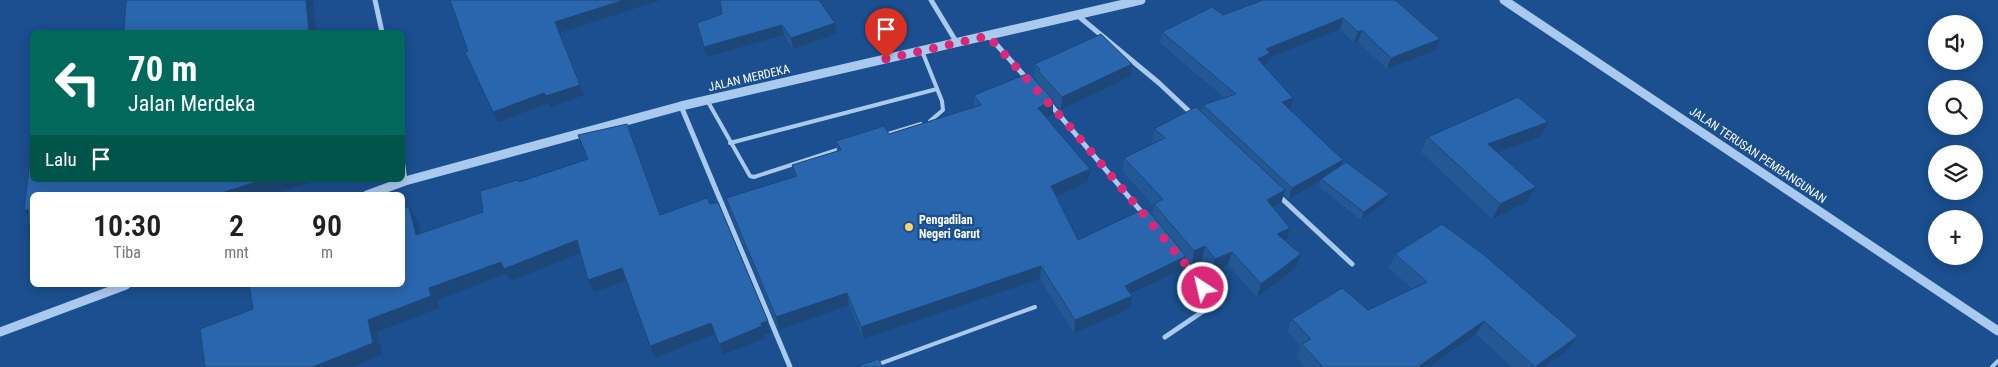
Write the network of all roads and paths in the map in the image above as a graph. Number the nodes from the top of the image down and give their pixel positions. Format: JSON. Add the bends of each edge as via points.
{"nodes":[{"id":1,"x":375,"y":0,"type":"edge"},
{"id":2,"x":931,"y":0,"type":"edge"},
{"id":3,"x":1140,"y":0,"type":"edge"},
{"id":4,"x":1504,"y":0,"type":"edge"},
{"id":5,"x":1076,"y":15,"type":"junction"},
{"id":6,"x":382,"y":30,"type":"edge"},
{"id":7,"x":988,"y":36,"type":"junction"},
{"id":8,"x":957,"y":43,"type":"junction"},
{"id":9,"x":922,"y":51,"type":"junction"},
{"id":10,"x":1033,"y":85,"type":"edge"},
{"id":11,"x":937,"y":89,"type":"junction"},
{"id":12,"x":1046,"y":99,"type":"edge"},
{"id":13,"x":707,"y":100,"type":"junction"},
{"id":14,"x":681,"y":106,"type":"junction"},
{"id":15,"x":1195,"y":116,"type":"edge"},
{"id":16,"x":877,"y":138,"type":"edge"},
{"id":17,"x":730,"y":143,"type":"junction"},
{"id":18,"x":848,"y":146,"type":"edge"},
{"id":19,"x":405,"y":181,"type":"edge"},
{"id":20,"x":402,"y":182,"type":"edge"},
{"id":21,"x":1274,"y":190,"type":"edge"},
{"id":22,"x":374,"y":192,"type":"edge"},
{"id":23,"x":1147,"y":218,"type":"edge"},
{"id":24,"x":1179,"y":256,"type":"edge"},
{"id":25,"x":1352,"y":264,"type":"dead end"},
{"id":26,"x":121,"y":287,"type":"edge"},
{"id":27,"x":1035,"y":307,"type":"dead end"},
{"id":28,"x":1998,"y":331,"type":"edge"},
{"id":29,"x":0,"y":332,"type":"edge"},
{"id":30,"x":1165,"y":337,"type":"dead end"},
{"id":31,"x":1998,"y":360,"type":"edge"},
{"id":32,"x":790,"y":367,"type":"edge"},
{"id":33,"x":871,"y":367,"type":"edge"},
{"id":34,"x":1992,"y":367,"type":"edge"}],
"edges":[{"from":1,"to":6,"type":"street"},
{"from":2,"to":8,"type":"street"},
{"from":3,"to":5,"type":"street","name":"JALAN MERDEKA"},
{"from":4,"to":28,"type":"street","name":"JALAN TERUSAN PEMBANGUNAN"},
{"from":5,"to":7,"type":"street","name":"JALAN MERDEKA"},
{"from":5,"to":15,"type":"street"},
{"from":7,"to":8,"type":"street","name":"JALAN MERDEKA"},
{"from":7,"to":10,"type":"street"},
{"from":8,"to":9,"type":"street","name":"JALAN MERDEKA"},
{"from":9,"to":11,"type":"lane"},
{"from":9,"to":13,"type":"street","name":"JALAN MERDEKA"},
{"from":11,"to":16,"type":"lane","via":[[943,110],[933,120]]},
{"from":11,"to":17,"type":"lane"},
{"from":12,"to":23,"type":"street"},
{"from":13,"to":14,"type":"street","name":"JALAN MERDEKA"},
{"from":13,"to":17,"type":"lane"},
{"from":14,"to":19,"type":"street","name":"JALAN MERDEKA"},
{"from":14,"to":32,"type":"street"},
{"from":17,"to":18,"type":"lane","via":[[748,175],[754,177]]},
{"from":20,"to":22,"type":"street","name":"JALAN MERDEKA"},
{"from":21,"to":25,"type":"street"},
{"from":24,"to":30,"type":"street","via":[[1209,298],[1205,310]]},
{"from":26,"to":29,"type":"street"},
{"from":27,"to":33,"type":"lane"},
{"from":31,"to":34,"type":"lane"}]}
